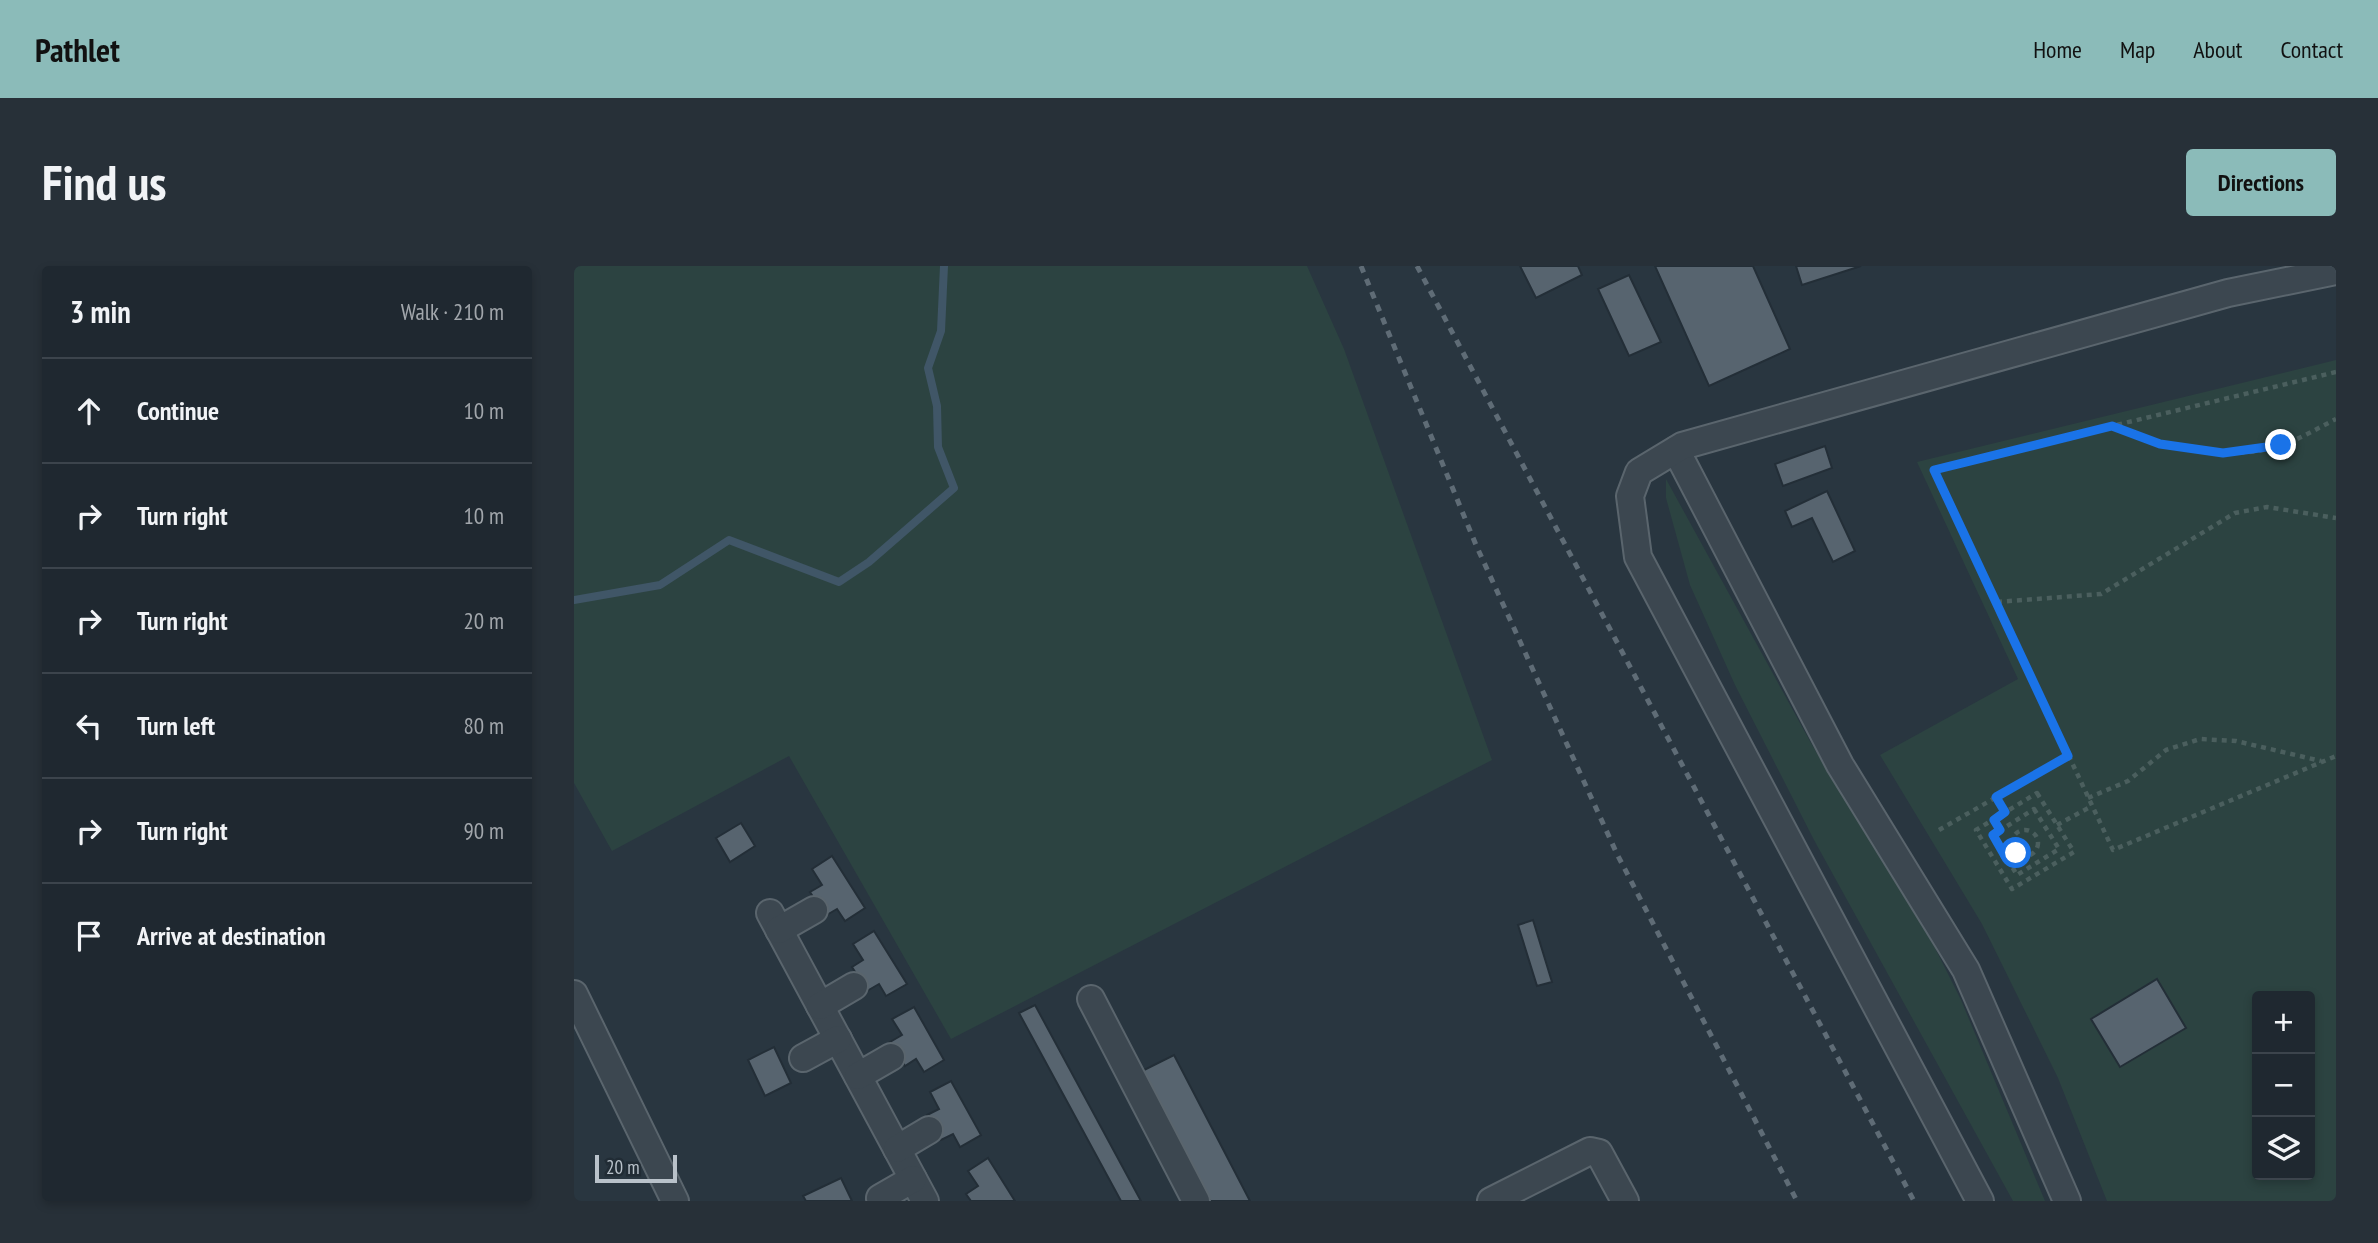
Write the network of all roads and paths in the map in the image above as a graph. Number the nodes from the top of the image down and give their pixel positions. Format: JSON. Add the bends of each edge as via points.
{"nodes":[{"id":1,"x":2336,"y":271,"type":"edge"},
{"id":2,"x":2336,"y":372,"type":"edge"},
{"id":3,"x":2336,"y":419,"type":"edge"},
{"id":4,"x":2112,"y":426,"type":"junction"},
{"id":5,"x":1676,"y":450,"type":"junction"},
{"id":6,"x":2336,"y":517,"type":"edge"},
{"id":7,"x":1997,"y":602,"type":"junction"},
{"id":8,"x":2068,"y":756,"type":"junction"},
{"id":9,"x":2336,"y":756,"type":"edge"},
{"id":10,"x":2324,"y":761,"type":"junction"},
{"id":11,"x":1996,"y":797,"type":"junction"},
{"id":12,"x":2088,"y":798,"type":"junction"},
{"id":13,"x":2017,"y":804,"type":"junction"},
{"id":14,"x":2092,"y":806,"type":"junction"},
{"id":15,"x":2005,"y":812,"type":"junction"},
{"id":16,"x":2049,"y":812,"type":"junction"},
{"id":17,"x":2025,"y":815,"type":"junction"},
{"id":18,"x":2040,"y":818,"type":"junction"},
{"id":19,"x":1994,"y":820,"type":"junction"},
{"id":20,"x":2012,"y":823,"type":"junction"},
{"id":21,"x":2057,"y":825,"type":"junction"},
{"id":22,"x":2046,"y":829,"type":"junction"},
{"id":23,"x":1939,"y":830,"type":"dead end"},
{"id":24,"x":2000,"y":830,"type":"junction"},
{"id":25,"x":2018,"y":832,"type":"junction"},
{"id":26,"x":2063,"y":835,"type":"junction"},
{"id":27,"x":2035,"y":836,"type":"junction"},
{"id":28,"x":2054,"y":842,"type":"junction"},
{"id":29,"x":1998,"y":844,"type":"junction"},
{"id":30,"x":1988,"y":850,"type":"junction"},
{"id":31,"x":2014,"y":850,"type":"junction"},
{"id":32,"x":2032,"y":854,"type":"junction"},
{"id":33,"x":2005,"y":856,"type":"junction"},
{"id":34,"x":2048,"y":856,"type":"junction"},
{"id":35,"x":2038,"y":863,"type":"junction"},
{"id":36,"x":2052,"y":865,"type":"junction"},
{"id":37,"x":2011,"y":866,"type":"junction"},
{"id":38,"x":2029,"y":868,"type":"junction"},
{"id":39,"x":2002,"y":873,"type":"junction"},
{"id":40,"x":2034,"y":876,"type":"junction"},
{"id":41,"x":814,"y":910,"type":"dead end"},
{"id":42,"x":854,"y":986,"type":"dead end"},
{"id":43,"x":574,"y":994,"type":"edge"},
{"id":44,"x":1091,"y":999,"type":"dead end"},
{"id":45,"x":820,"y":1006,"type":"junction"},
{"id":46,"x":838,"y":1039,"type":"junction"},
{"id":47,"x":891,"y":1057,"type":"dead end"},
{"id":48,"x":803,"y":1058,"type":"dead end"},
{"id":49,"x":858,"y":1076,"type":"junction"},
{"id":50,"x":929,"y":1130,"type":"dead end"},
{"id":51,"x":897,"y":1149,"type":"junction"},
{"id":52,"x":919,"y":1190,"type":"edge"},
{"id":53,"x":880,"y":1198,"type":"dead end"},
{"id":54,"x":675,"y":1201,"type":"edge"},
{"id":55,"x":1196,"y":1201,"type":"edge"},
{"id":56,"x":1491,"y":1201,"type":"edge"},
{"id":57,"x":1625,"y":1201,"type":"edge"},
{"id":58,"x":1980,"y":1201,"type":"edge"},
{"id":59,"x":2067,"y":1201,"type":"edge"}],
"edges":[{"from":1,"to":5,"type":"street","via":[[2228,293]]},
{"from":2,"to":4,"type":"path"},
{"from":3,"to":4,"type":"path","via":[[2281,445],[2223,453],[2160,444]]},
{"from":4,"to":7,"type":"path","via":[[1934,470]]},
{"from":5,"to":58,"type":"street","via":[[1639,472],[1630,496],[1638,557]]},
{"from":5,"to":59,"type":"street","via":[[1840,765],[1966,970]]},
{"from":6,"to":7,"type":"path","via":[[2266,508],[2235,513],[2101,594]]},
{"from":7,"to":8,"type":"path"},
{"from":8,"to":11,"type":"path"},
{"from":8,"to":12,"type":"path"},
{"from":9,"to":10,"type":"path"},
{"from":10,"to":12,"type":"path","via":[[2236,741],[2200,739],[2166,750],[2128,781]]},
{"from":10,"to":14,"type":"path","via":[[2113,850]]},
{"from":11,"to":15,"type":"path"},
{"from":11,"to":23,"type":"path"},
{"from":12,"to":14,"type":"path"},
{"from":13,"to":15,"type":"path"},
{"from":13,"to":16,"type":"path","via":[[2038,793]]},
{"from":13,"to":17,"type":"path"},
{"from":14,"to":21,"type":"path"},
{"from":15,"to":19,"type":"path"},
{"from":16,"to":18,"type":"path"},
{"from":16,"to":21,"type":"path"},
{"from":17,"to":18,"type":"path","via":[[2034,809]]},
{"from":17,"to":20,"type":"path"},
{"from":18,"to":22,"type":"path"},
{"from":19,"to":24,"type":"path"},
{"from":19,"to":30,"type":"path","via":[[1976,830]]},
{"from":20,"to":24,"type":"path"},
{"from":20,"to":25,"type":"path"},
{"from":21,"to":26,"type":"path"},
{"from":22,"to":27,"type":"path"},
{"from":22,"to":28,"type":"path"},
{"from":24,"to":29,"type":"path","via":[[1993,835]]},
{"from":25,"to":27,"type":"path","via":[[2027,830]]},
{"from":25,"to":31,"type":"path","via":[[2012,842]]},
{"from":26,"to":28,"type":"path"},
{"from":26,"to":36,"type":"path","via":[[2074,852]]},
{"from":27,"to":32,"type":"path","via":[[2037,847]]},
{"from":28,"to":34,"type":"path","via":[[2059,849]]},
{"from":29,"to":30,"type":"path"},
{"from":29,"to":33,"type":"path"},
{"from":30,"to":39,"type":"path"},
{"from":31,"to":32,"type":"path","via":[[2020,855]]},
{"from":31,"to":33,"type":"path"},
{"from":32,"to":35,"type":"path"},
{"from":33,"to":37,"type":"path"},
{"from":34,"to":35,"type":"path"},
{"from":34,"to":36,"type":"path"},
{"from":35,"to":38,"type":"path"},
{"from":36,"to":40,"type":"path"},
{"from":37,"to":38,"type":"path","via":[[2017,875]]},
{"from":37,"to":39,"type":"path"},
{"from":38,"to":40,"type":"path"},
{"from":39,"to":40,"type":"path","via":[[2012,890]]},
{"from":41,"to":45,"type":"street","via":[[775,921]]},
{"from":42,"to":45,"type":"street"},
{"from":43,"to":54,"type":"street"},
{"from":44,"to":55,"type":"street"},
{"from":45,"to":46,"type":"street"},
{"from":46,"to":48,"type":"street"},
{"from":46,"to":49,"type":"street"},
{"from":47,"to":49,"type":"street"},
{"from":49,"to":51,"type":"street"},
{"from":50,"to":51,"type":"street"},
{"from":51,"to":52,"type":"street"},
{"from":52,"to":53,"type":"street"},
{"from":56,"to":57,"type":"street","via":[[1590,1151],[1599,1153]]}]}
